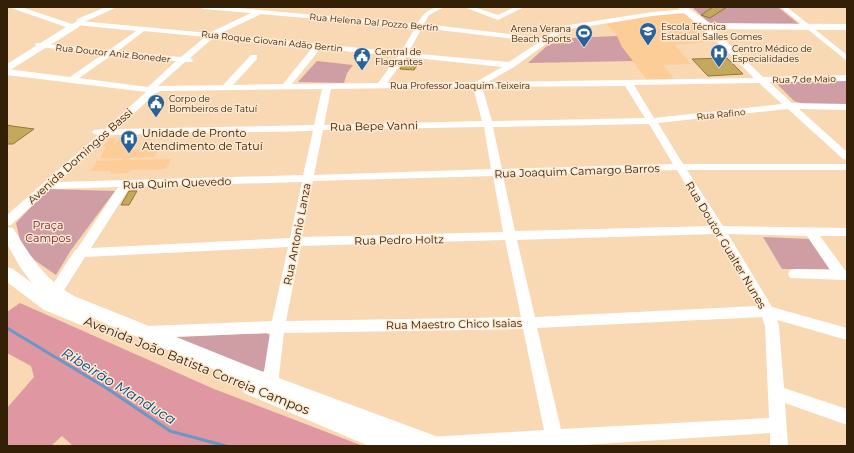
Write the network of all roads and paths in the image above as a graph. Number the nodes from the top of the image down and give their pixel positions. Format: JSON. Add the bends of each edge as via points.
{"nodes":[{"id":1,"x":12,"y":7,"type":"edge"},
{"id":2,"x":24,"y":7,"type":"edge"},
{"id":3,"x":48,"y":7,"type":"edge"},
{"id":4,"x":106,"y":7,"type":"edge"},
{"id":5,"x":113,"y":7,"type":"edge"},
{"id":6,"x":203,"y":7,"type":"edge"},
{"id":7,"x":272,"y":7,"type":"edge"},
{"id":8,"x":441,"y":7,"type":"edge"},
{"id":9,"x":467,"y":7,"type":"edge"},
{"id":10,"x":521,"y":7,"type":"edge"},
{"id":11,"x":783,"y":7,"type":"edge"},
{"id":12,"x":685,"y":8,"type":"edge"},
{"id":13,"x":260,"y":12,"type":"junction"},
{"id":14,"x":34,"y":13,"type":"junction"},
{"id":15,"x":74,"y":23,"type":"junction"},
{"id":16,"x":419,"y":26,"type":"junction"},
{"id":17,"x":496,"y":26,"type":"junction"},
{"id":18,"x":709,"y":26,"type":"junction"},
{"id":19,"x":808,"y":27,"type":"junction"},
{"id":20,"x":847,"y":27,"type":"edge"},
{"id":21,"x":142,"y":29,"type":"junction"},
{"id":22,"x":216,"y":35,"type":"junction"},
{"id":23,"x":719,"y":39,"type":"junction"},
{"id":24,"x":544,"y":40,"type":"junction"},
{"id":25,"x":42,"y":45,"type":"junction"},
{"id":26,"x":318,"y":46,"type":"junction"},
{"id":27,"x":110,"y":52,"type":"junction"},
{"id":28,"x":403,"y":55,"type":"junction"},
{"id":29,"x":254,"y":57,"type":"dead end"},
{"id":30,"x":185,"y":60,"type":"junction"},
{"id":31,"x":847,"y":60,"type":"edge"},
{"id":32,"x":7,"y":64,"type":"edge"},
{"id":33,"x":511,"y":65,"type":"junction"},
{"id":34,"x":7,"y":69,"type":"edge"},
{"id":35,"x":7,"y":72,"type":"edge"},
{"id":36,"x":847,"y":78,"type":"edge"},
{"id":37,"x":761,"y":80,"type":"junction"},
{"id":38,"x":70,"y":81,"type":"junction"},
{"id":39,"x":628,"y":83,"type":"junction"},
{"id":40,"x":327,"y":85,"type":"junction"},
{"id":41,"x":381,"y":85,"type":"junction"},
{"id":42,"x":477,"y":85,"type":"junction"},
{"id":43,"x":286,"y":86,"type":"junction"},
{"id":44,"x":226,"y":87,"type":"junction"},
{"id":45,"x":153,"y":89,"type":"junction"},
{"id":46,"x":790,"y":106,"type":"junction"},
{"id":47,"x":847,"y":107,"type":"edge"},
{"id":48,"x":651,"y":121,"type":"junction"},
{"id":49,"x":488,"y":124,"type":"junction"},
{"id":50,"x":318,"y":127,"type":"junction"},
{"id":51,"x":101,"y":132,"type":"junction"},
{"id":52,"x":847,"y":157,"type":"edge"},
{"id":53,"x":679,"y":167,"type":"junction"},
{"id":54,"x":847,"y":167,"type":"edge"},
{"id":55,"x":499,"y":173,"type":"junction"},
{"id":56,"x":308,"y":178,"type":"junction"},
{"id":57,"x":126,"y":184,"type":"junction"},
{"id":58,"x":45,"y":186,"type":"junction"},
{"id":59,"x":7,"y":211,"type":"edge"},
{"id":60,"x":7,"y":229,"type":"edge"},
{"id":61,"x":719,"y":230,"type":"junction"},
{"id":62,"x":810,"y":231,"type":"junction"},
{"id":63,"x":847,"y":232,"type":"edge"},
{"id":64,"x":510,"y":238,"type":"junction"},
{"id":65,"x":296,"y":242,"type":"junction"},
{"id":66,"x":79,"y":253,"type":"junction"},
{"id":67,"x":22,"y":258,"type":"junction"},
{"id":68,"x":795,"y":274,"type":"dead end"},
{"id":69,"x":844,"y":275,"type":"edge"},
{"id":70,"x":9,"y":277,"type":"edge"},
{"id":71,"x":54,"y":294,"type":"junction"},
{"id":72,"x":767,"y":311,"type":"junction"},
{"id":73,"x":530,"y":322,"type":"junction"},
{"id":74,"x":278,"y":327,"type":"junction"},
{"id":75,"x":141,"y":333,"type":"junction"},
{"id":76,"x":847,"y":334,"type":"edge"},
{"id":77,"x":270,"y":384,"type":"junction"},
{"id":78,"x":776,"y":393,"type":"junction"},
{"id":79,"x":847,"y":417,"type":"edge"},
{"id":80,"x":778,"y":426,"type":"junction"},
{"id":81,"x":555,"y":442,"type":"edge"},
{"id":82,"x":432,"y":445,"type":"edge"},
{"id":83,"x":394,"y":446,"type":"edge"},
{"id":84,"x":779,"y":446,"type":"edge"}],
"edges":[{"from":1,"to":14,"type":"main road"},
{"from":2,"to":14,"type":"main road"},
{"from":3,"to":14,"type":"main road"},
{"from":4,"to":15,"type":"main road"},
{"from":5,"to":15,"type":"main road"},
{"from":6,"to":13,"type":"street","name":"Rua Helena Dal Pozzo Bertin"},
{"from":7,"to":13,"type":"street","name":"Avenida Domingos Bassi"},
{"from":8,"to":16,"type":"street","via":[[426,14]]},
{"from":9,"to":17,"type":"street"},
{"from":10,"to":17,"type":"street"},
{"from":11,"to":19,"type":"street"},
{"from":12,"to":18,"type":"main road"},
{"from":12,"to":23,"type":"street"},
{"from":12,"to":24,"type":"street","via":[[563,28]]},
{"from":13,"to":16,"type":"street","name":"Rua Helena Dal Pozzo Bertin"},
{"from":13,"to":22,"type":"street","name":"Avenida Domingos Bassi"},
{"from":14,"to":15,"type":"main road"},
{"from":15,"to":21,"type":"street","name":"Rua Roque Giovani Adão Bertin"},
{"from":15,"to":25,"type":"main road"},
{"from":16,"to":17,"type":"street","name":"Rua Helena Dal Pozzo Bertin"},
{"from":16,"to":28,"type":"street"},
{"from":17,"to":24,"type":"street","name":"Rua Helena Dal Pozzo Bertin"},
{"from":18,"to":19,"type":"main road"},
{"from":18,"to":23,"type":"street"},
{"from":19,"to":20,"type":"main road"},
{"from":19,"to":31,"type":"street"},
{"from":21,"to":22,"type":"street","name":"Rua Roque Giovani Adão Bertin"},
{"from":21,"to":27,"type":"street"},
{"from":22,"to":26,"type":"street","name":"Rua Roque Giovani Adão Bertin"},
{"from":22,"to":30,"type":"street","name":"Avenida Domingos Bassi"},
{"from":23,"to":37,"type":"street"},
{"from":24,"to":33,"type":"street"},
{"from":25,"to":27,"type":"street","name":"Rua Doutor Aniz Boneder"},
{"from":25,"to":32,"type":"main road"},
{"from":25,"to":34,"type":"main road"},
{"from":26,"to":28,"type":"street","name":"Rua Roque Giovani Adão Bertin"},
{"from":26,"to":43,"type":"street"},
{"from":27,"to":30,"type":"street","name":"Rua Doutor Aniz Boneder"},
{"from":27,"to":38,"type":"street"},
{"from":28,"to":33,"type":"street","name":"Rua Roque Giovani Adão Bertin"},
{"from":28,"to":41,"type":"street"},
{"from":29,"to":44,"type":"street"},
{"from":30,"to":45,"type":"street","name":"Avenida Domingos Bassi"},
{"from":33,"to":42,"type":"street"},
{"from":35,"to":38,"type":"street","name":"Rua Professor Joaquim Teixeira"},
{"from":36,"to":37,"type":"street","name":"Rua 7 de Maio"},
{"from":37,"to":39,"type":"street","name":"Rua Professor Joaquim Teixeira"},
{"from":37,"to":46,"type":"street"},
{"from":38,"to":45,"type":"street","name":"Rua Professor Joaquim Teixeira"},
{"from":39,"to":42,"type":"street","name":"Rua Professor Joaquim Teixeira"},
{"from":39,"to":48,"type":"street","name":"Rua Doutor Gualter Nunes"},
{"from":40,"to":41,"type":"street","name":"Rua Professor Joaquim Teixeira"},
{"from":40,"to":43,"type":"street","name":"Rua Professor Joaquim Teixeira"},
{"from":40,"to":50,"type":"street","name":"Rua Antonio Lanza"},
{"from":41,"to":42,"type":"street","name":"Rua Professor Joaquim Teixeira"},
{"from":42,"to":49,"type":"street"},
{"from":43,"to":44,"type":"street","name":"Rua Professor Joaquim Teixeira"},
{"from":44,"to":45,"type":"street","name":"Rua Professor Joaquim Teixeira"},
{"from":45,"to":51,"type":"street","name":"Avenida Domingos Bassi"},
{"from":46,"to":47,"type":"street","name":"Rua Rafino"},
{"from":46,"to":48,"type":"street","name":"Rua Rafino"},
{"from":46,"to":52,"type":"street"},
{"from":48,"to":49,"type":"street","name":"Rua Bepe Vanni"},
{"from":48,"to":53,"type":"street","name":"Rua Doutor Gualter Nunes"},
{"from":49,"to":50,"type":"street","name":"Rua Bepe Vanni"},
{"from":49,"to":55,"type":"street"},
{"from":50,"to":51,"type":"street","name":"Rua Bepe Vanni"},
{"from":50,"to":56,"type":"street","name":"Rua Antonio Lanza"},
{"from":51,"to":58,"type":"street","name":"Avenida Domingos Bassi"},
{"from":51,"to":59,"type":"street","name":"Avenida Domingos Bassi"},
{"from":53,"to":54,"type":"street","name":"Rua Joaquim Camargo Barros"},
{"from":53,"to":55,"type":"street","name":"Rua Joaquim Camargo Barros"},
{"from":53,"to":61,"type":"street","name":"Rua Doutor Gualter Nunes"},
{"from":55,"to":56,"type":"street","name":"Rua Joaquim Camargo Barros"},
{"from":55,"to":64,"type":"street"},
{"from":56,"to":57,"type":"street","name":"Rua Quim Quevedo"},
{"from":56,"to":65,"type":"street","name":"Rua Antonio Lanza"},
{"from":57,"to":58,"type":"street","name":"Rua Quim Quevedo"},
{"from":57,"to":66,"type":"street"},
{"from":58,"to":60,"type":"street","name":"Avenida Domingos Bassi"},
{"from":60,"to":67,"type":"main road","name":"Avenida João Batista Correia Campos"},
{"from":61,"to":62,"type":"street","name":"Rua Pedro Holtz"},
{"from":61,"to":64,"type":"street","name":"Rua Pedro Holtz"},
{"from":61,"to":72,"type":"street","name":"Rua Doutor Gualter Nunes"},
{"from":62,"to":63,"type":"street","name":"Rua Pedro Holtz"},
{"from":62,"to":69,"type":"street"},
{"from":64,"to":65,"type":"street","name":"Rua Pedro Holtz"},
{"from":64,"to":73,"type":"street"},
{"from":65,"to":66,"type":"street","name":"Rua Pedro Holtz"},
{"from":65,"to":74,"type":"street","name":"Rua Antonio Lanza"},
{"from":66,"to":71,"type":"street"},
{"from":67,"to":70,"type":"main road"},
{"from":67,"to":71,"type":"main road","name":"Avenida João Batista Correia Campos","via":[[42,284]]},
{"from":68,"to":69,"type":"street"},
{"from":70,"to":83,"type":"main road","name":"Avenida João Batista Correia Campos","via":[[50,305]]},
{"from":71,"to":75,"type":"main road","name":"Avenida João Batista Correia Campos"},
{"from":72,"to":73,"type":"street","name":"Rua Maestro Chico Isaias"},
{"from":72,"to":76,"type":"street","name":"Rua Maestro Chico Isaias"},
{"from":72,"to":78,"type":"street","name":"Rua Doutor Gualter Nunes","via":[[772,326]]},
{"from":73,"to":74,"type":"street","name":"Rua Maestro Chico Isaias"},
{"from":73,"to":81,"type":"street"},
{"from":74,"to":75,"type":"street","name":"Rua Maestro Chico Isaias"},
{"from":74,"to":77,"type":"street","name":"Rua Antonio Lanza"},
{"from":75,"to":77,"type":"main road","name":"Avenida João Batista Correia Campos"},
{"from":77,"to":82,"type":"main road","name":"Avenida João Batista Correia Campos"},
{"from":78,"to":79,"type":"street"},
{"from":78,"to":80,"type":"street","name":"Rua Doutor Gualter Nunes"},
{"from":80,"to":81,"type":"street"},
{"from":80,"to":84,"type":"street","name":"Rua Doutor Gualter Nunes"},
{"from":81,"to":82,"type":"street"}]}
